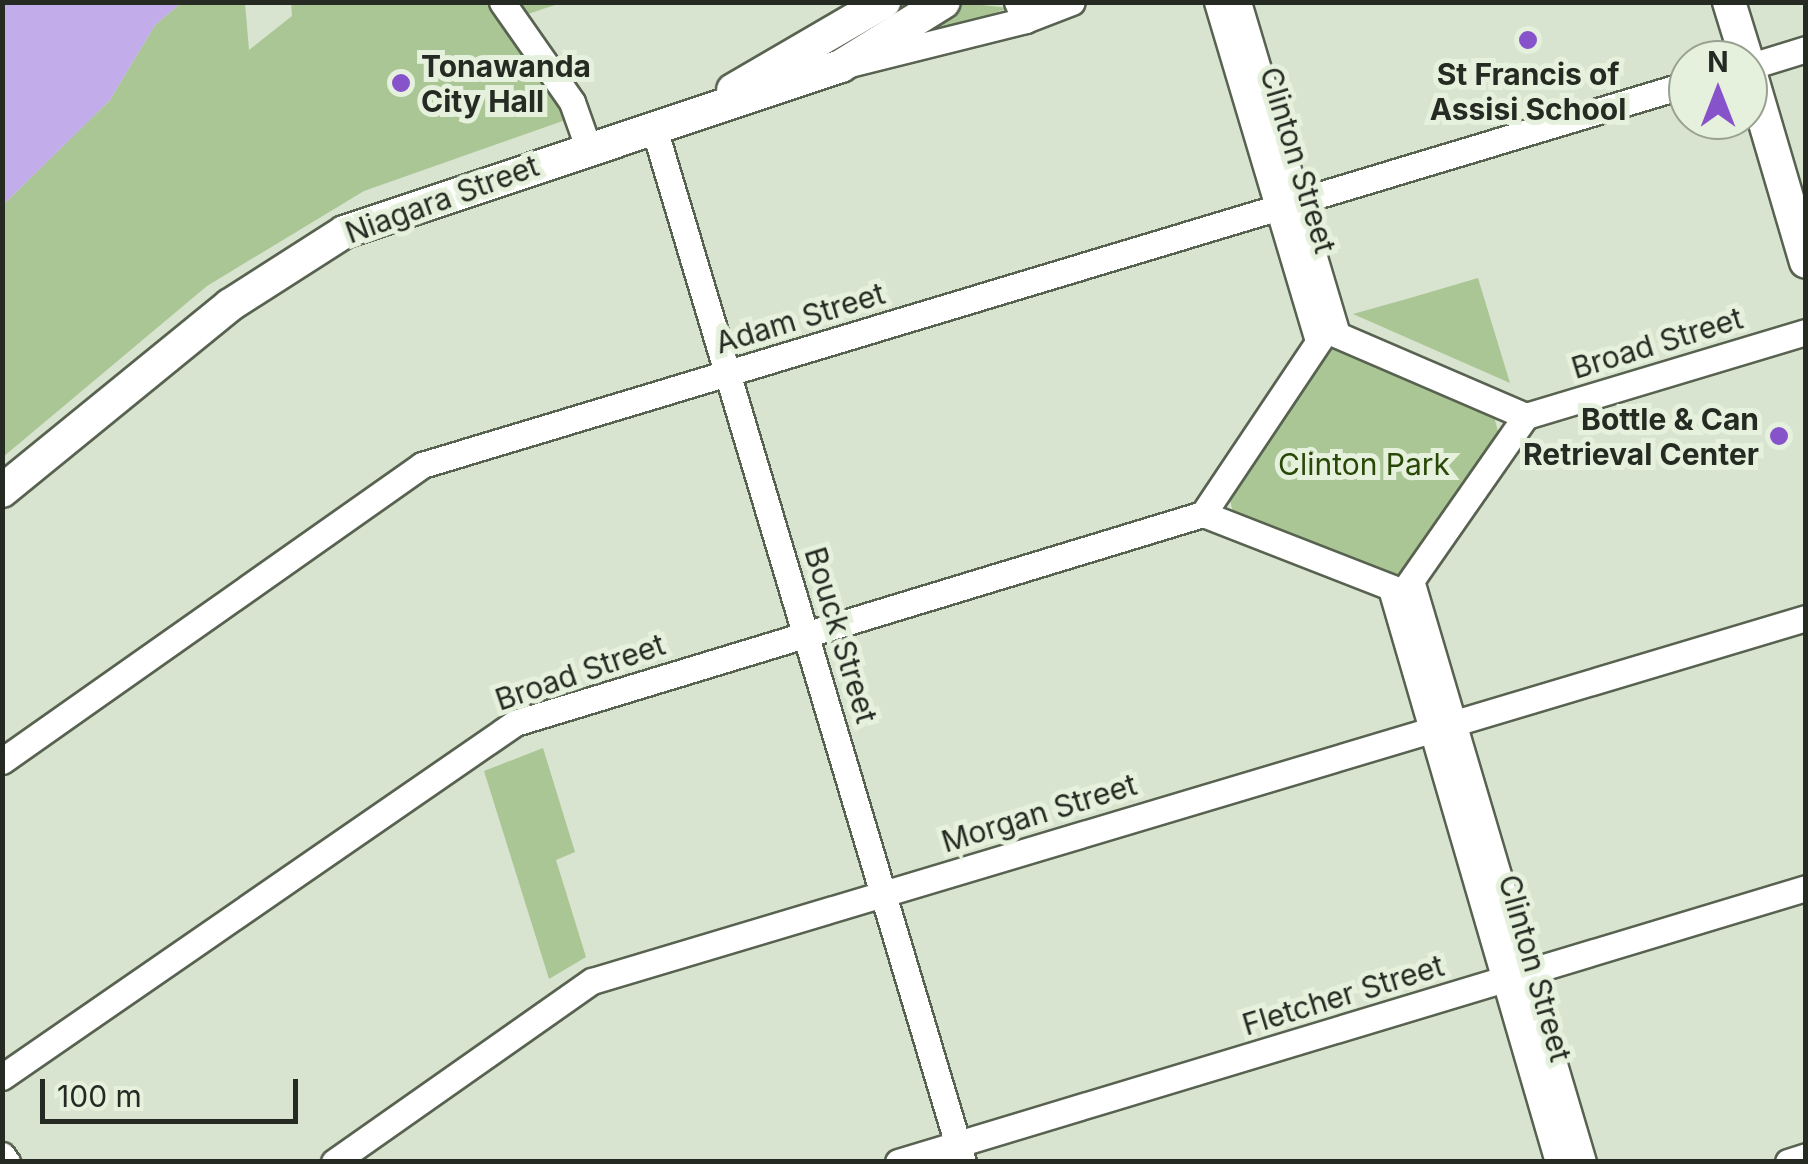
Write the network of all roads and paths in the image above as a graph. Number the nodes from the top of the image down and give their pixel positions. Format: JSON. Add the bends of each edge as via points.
{"nodes":[{"id":1,"x":502,"y":2,"type":"edge"},
{"id":2,"x":884,"y":2,"type":"edge"},
{"id":3,"x":944,"y":2,"type":"edge"},
{"id":4,"x":1072,"y":2,"type":"edge"},
{"id":5,"x":1217,"y":2,"type":"edge"},
{"id":6,"x":1238,"y":2,"type":"edge"},
{"id":7,"x":1728,"y":2,"type":"edge"},
{"id":8,"x":1021,"y":11,"type":"edge"},
{"id":9,"x":1740,"y":40,"type":"edge"},
{"id":10,"x":1806,"y":49,"type":"edge"},
{"id":11,"x":1768,"y":59,"type":"edge"},
{"id":12,"x":841,"y":66,"type":"junction"},
{"id":13,"x":1668,"y":90,"type":"edge"},
{"id":14,"x":717,"y":104,"type":"junction"},
{"id":15,"x":654,"y":128,"type":"junction"},
{"id":16,"x":1768,"y":133,"type":"edge"},
{"id":17,"x":588,"y":148,"type":"junction"},
{"id":18,"x":1287,"y":203,"type":"junction"},
{"id":19,"x":1806,"y":262,"type":"edge"},
{"id":20,"x":1806,"y":332,"type":"edge"},
{"id":21,"x":1327,"y":333,"type":"junction"},
{"id":22,"x":728,"y":374,"type":"junction"},
{"id":23,"x":1526,"y":416,"type":"junction"},
{"id":24,"x":2,"y":491,"type":"edge"},
{"id":25,"x":1203,"y":514,"type":"junction"},
{"id":26,"x":1403,"y":590,"type":"junction"},
{"id":27,"x":1806,"y":618,"type":"edge"},
{"id":28,"x":807,"y":634,"type":"junction"},
{"id":29,"x":1444,"y":726,"type":"junction"},
{"id":30,"x":2,"y":761,"type":"edge"},
{"id":31,"x":1806,"y":888,"type":"edge"},
{"id":32,"x":884,"y":894,"type":"junction"},
{"id":33,"x":1517,"y":976,"type":"junction"},
{"id":34,"x":2,"y":1077,"type":"edge"},
{"id":35,"x":1552,"y":1097,"type":"junction"},
{"id":36,"x":961,"y":1152,"type":"edge"},
{"id":37,"x":1806,"y":1156,"type":"edge"},
{"id":38,"x":334,"y":1162,"type":"edge"},
{"id":39,"x":898,"y":1162,"type":"edge"},
{"id":40,"x":1558,"y":1162,"type":"edge"},
{"id":41,"x":1583,"y":1162,"type":"edge"},
{"id":42,"x":1788,"y":1162,"type":"edge"}],
"edges":[{"from":1,"to":17,"type":"street","via":[[572,102]]},
{"from":2,"to":14,"type":"main road","name":"Niagara Street"},
{"from":3,"to":12,"type":"main road","name":"Niagara Street"},
{"from":4,"to":8,"type":"street","name":"Niagara Street"},
{"from":5,"to":18,"type":"street","name":"Clinton Street"},
{"from":6,"to":18,"type":"street","name":"Clinton Street"},
{"from":7,"to":9,"type":"main road"},
{"from":8,"to":12,"type":"street","name":"Niagara Street"},
{"from":10,"to":11,"type":"street"},
{"from":12,"to":14,"type":"main road","name":"Niagara Street"},
{"from":13,"to":18,"type":"street","name":"Adam Street"},
{"from":14,"to":15,"type":"main road","name":"Niagara Street"},
{"from":15,"to":17,"type":"main road","name":"Niagara Street"},
{"from":15,"to":22,"type":"street","name":"Bouck Street"},
{"from":16,"to":19,"type":"main road"},
{"from":17,"to":24,"type":"main road","name":"Niagara Street","via":[[385,214],[304,254]]},
{"from":18,"to":21,"type":"street","name":"Clinton Street"},
{"from":18,"to":22,"type":"street","name":"Adam Street"},
{"from":20,"to":23,"type":"street","name":"Broad Street"},
{"from":21,"to":23,"type":"street"},
{"from":21,"to":25,"type":"street"},
{"from":22,"to":28,"type":"street","name":"Bouck Street"},
{"from":22,"to":30,"type":"street","name":"Adam Street","via":[[422,465]]},
{"from":23,"to":26,"type":"street"},
{"from":25,"to":26,"type":"street"},
{"from":25,"to":28,"type":"street","name":"Broad Street"},
{"from":26,"to":29,"type":"street","name":"Clinton Street"},
{"from":27,"to":29,"type":"street","name":"Morgan Street"},
{"from":28,"to":32,"type":"street","name":"Bouck Street"},
{"from":28,"to":34,"type":"street","name":"Broad Street","via":[[490,737]]},
{"from":29,"to":32,"type":"street","name":"Morgan Street"},
{"from":29,"to":33,"type":"street","name":"Clinton Street"},
{"from":31,"to":33,"type":"street","name":"Fletcher Street"},
{"from":32,"to":36,"type":"street","name":"Bouck Street"},
{"from":32,"to":38,"type":"street","name":"Morgan Street","via":[[592,981]]},
{"from":33,"to":35,"type":"street","name":"Clinton Street"},
{"from":33,"to":36,"type":"street","name":"Fletcher Street"},
{"from":35,"to":40,"type":"street","name":"Clinton Street"},
{"from":35,"to":41,"type":"street","name":"Clinton Street"},
{"from":36,"to":39,"type":"street","name":"Fletcher Street"},
{"from":37,"to":42,"type":"street"}]}
